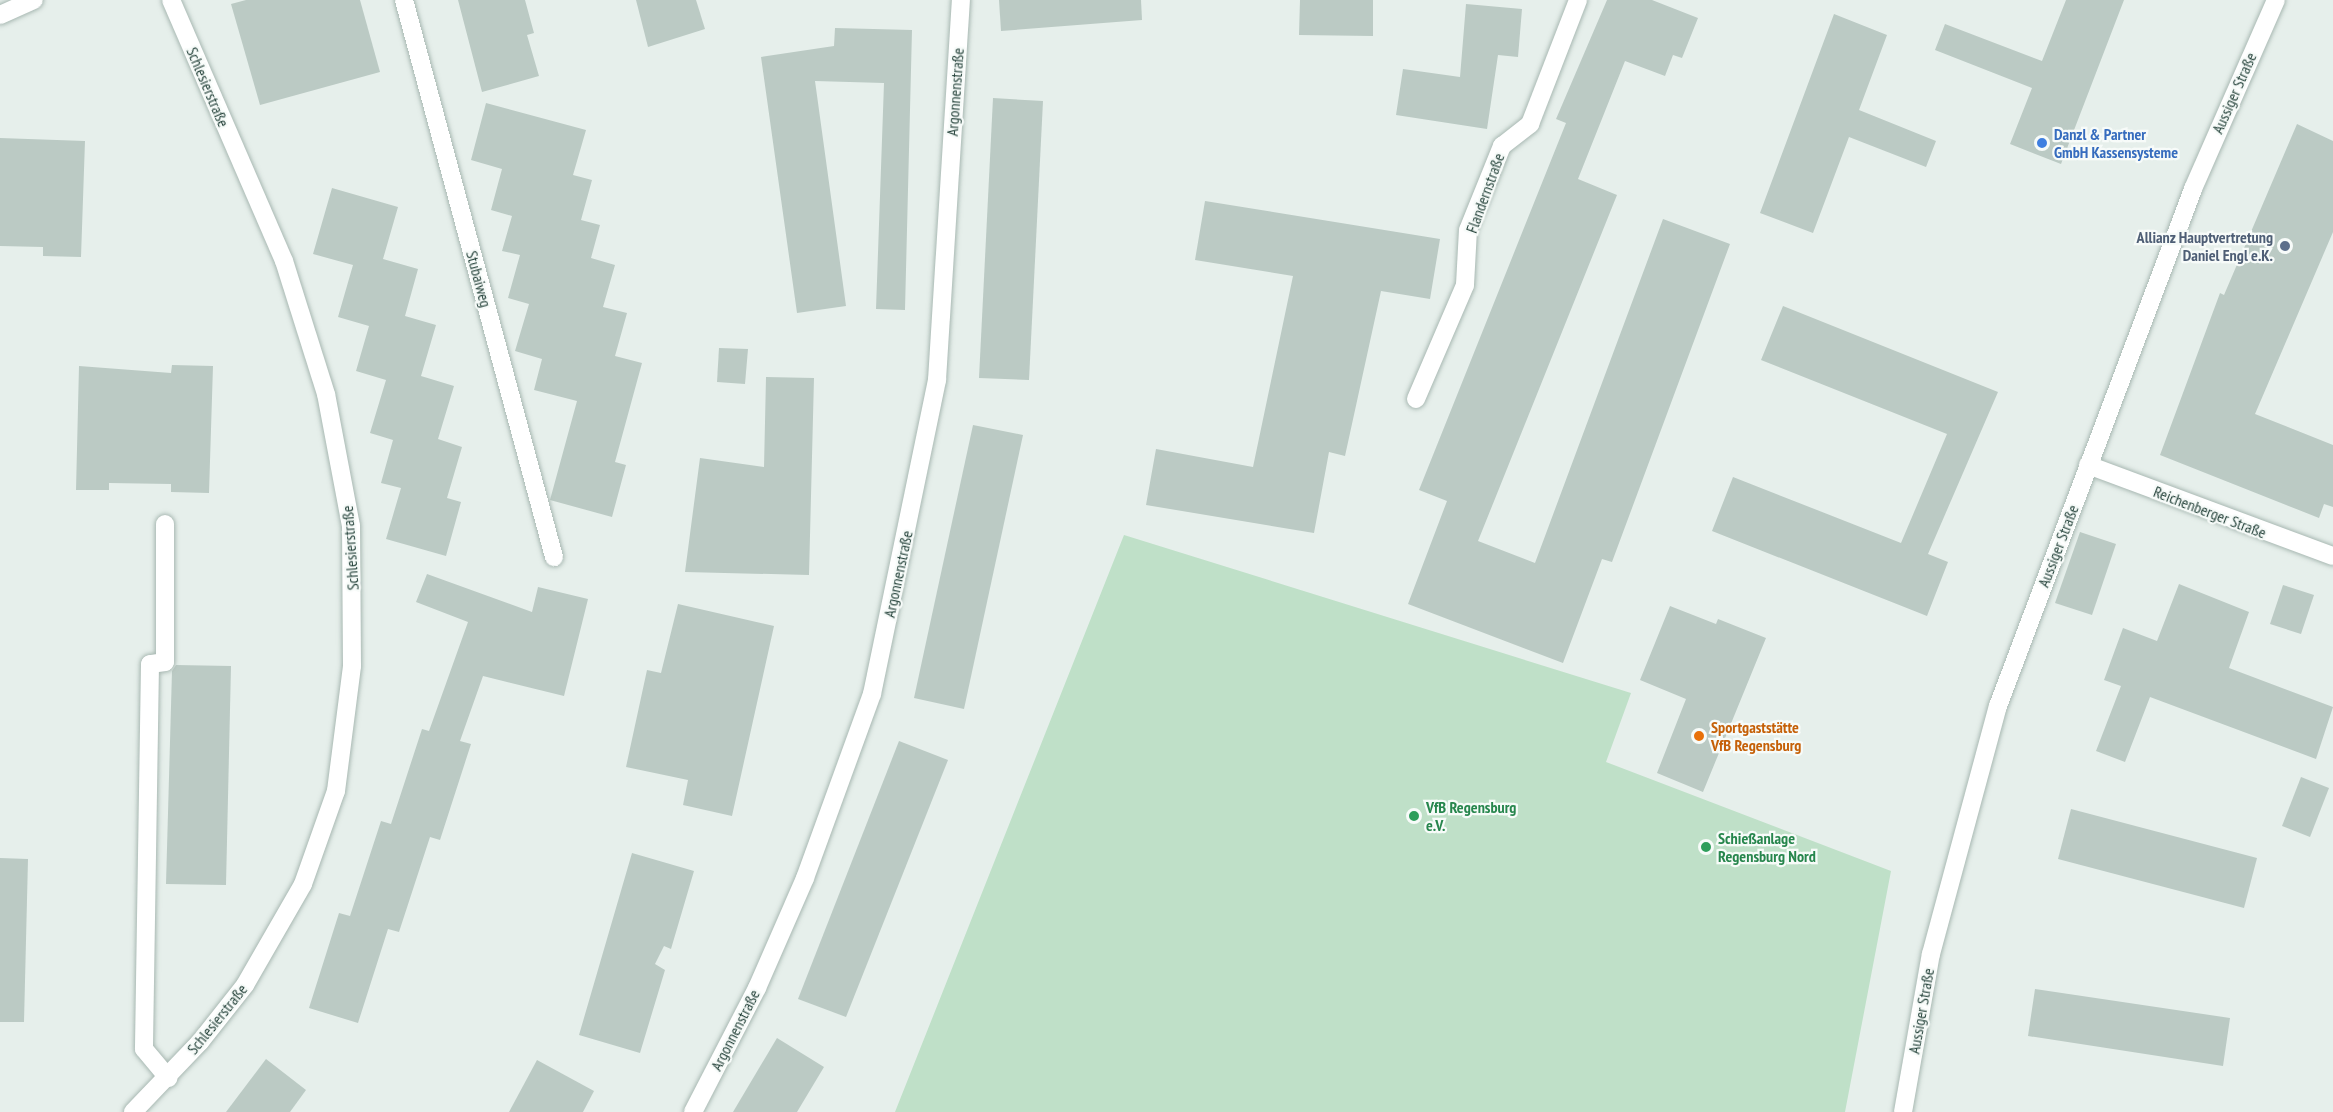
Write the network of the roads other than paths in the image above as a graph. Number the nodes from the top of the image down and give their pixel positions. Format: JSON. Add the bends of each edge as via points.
{"nodes":[{"id":1,"x":34,"y":0,"type":"edge"},
{"id":2,"x":171,"y":0,"type":"edge"},
{"id":3,"x":404,"y":0,"type":"edge"},
{"id":4,"x":961,"y":0,"type":"edge"},
{"id":5,"x":1578,"y":0,"type":"edge"},
{"id":6,"x":2276,"y":0,"type":"edge"},
{"id":7,"x":0,"y":15,"type":"edge"},
{"id":8,"x":1416,"y":399,"type":"dead end"},
{"id":9,"x":2088,"y":465,"type":"junction"},
{"id":10,"x":165,"y":524,"type":"dead end"},
{"id":11,"x":2333,"y":556,"type":"edge"},
{"id":12,"x":554,"y":557,"type":"dead end"},
{"id":13,"x":168,"y":1078,"type":"junction"},
{"id":14,"x":133,"y":1112,"type":"edge"},
{"id":15,"x":693,"y":1112,"type":"edge"},
{"id":16,"x":1904,"y":1112,"type":"edge"}],
"edges":[{"from":1,"to":7,"type":"street"},
{"from":2,"to":13,"type":"street","name":"Schlesierstraße","via":[[284,261],[326,394],[351,526],[354,585],[352,666],[336,791],[303,884],[245,985]]},
{"from":3,"to":12,"type":"street","name":"Stubaiweg"},
{"from":4,"to":15,"type":"street","name":"Argonnenstraße","via":[[937,380],[872,694],[805,878],[757,988]]},
{"from":5,"to":8,"type":"street","name":"Flandernstraße","via":[[1530,124],[1502,146],[1468,230],[1465,285]]},
{"from":6,"to":9,"type":"street","name":"Aussiger Straße","via":[[2193,189]]},
{"from":9,"to":11,"type":"street","name":"Reichenberger Straße"},
{"from":9,"to":16,"type":"street","name":"Aussiger Straße","via":[[1991,728],[1931,954]]},
{"from":10,"to":13,"type":"street","via":[[165,662],[150,664],[144,1049]]},
{"from":13,"to":14,"type":"street","name":"Schlesierstraße"}]}
